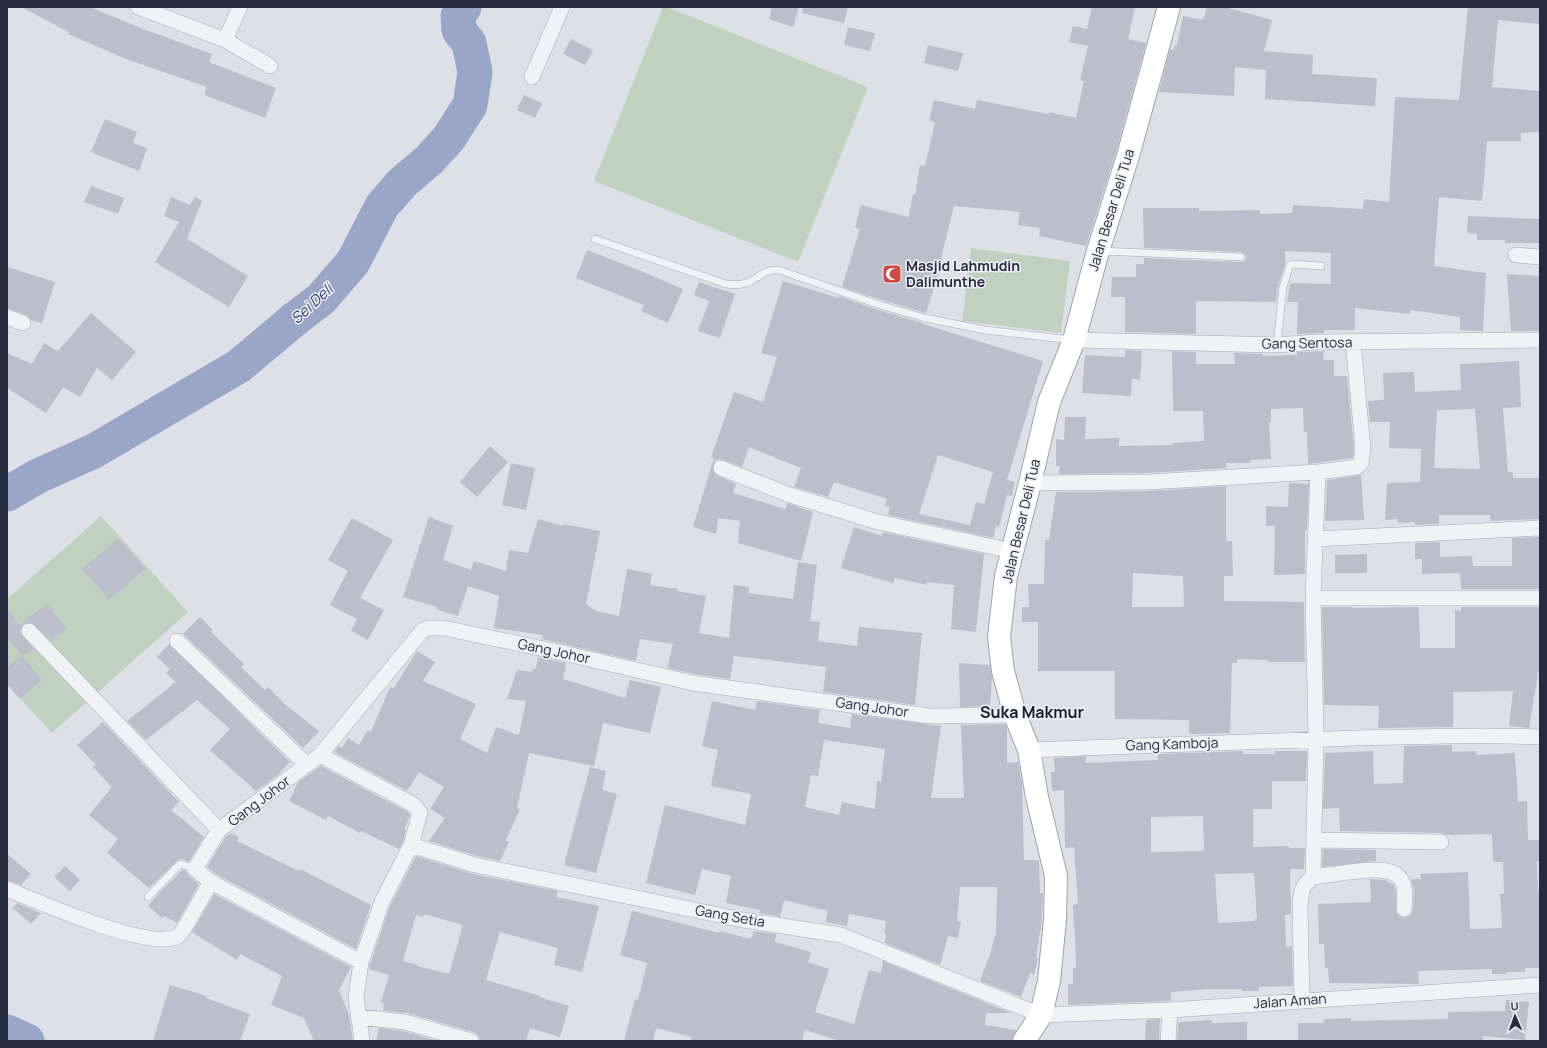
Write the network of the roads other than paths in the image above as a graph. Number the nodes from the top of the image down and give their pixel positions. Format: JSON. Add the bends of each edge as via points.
{"nodes":[{"id":1,"x":138,"y":7,"type":"edge"},
{"id":2,"x":240,"y":7,"type":"edge"},
{"id":3,"x":562,"y":7,"type":"edge"},
{"id":4,"x":1169,"y":7,"type":"edge"},
{"id":5,"x":225,"y":40,"type":"junction"},
{"id":6,"x":270,"y":66,"type":"dead end"},
{"id":7,"x":532,"y":77,"type":"dead end"},
{"id":8,"x":596,"y":239,"type":"dead end"},
{"id":9,"x":1098,"y":251,"type":"junction"},
{"id":10,"x":1516,"y":255,"type":"dead end"},
{"id":11,"x":1241,"y":257,"type":"dead end"},
{"id":12,"x":1540,"y":257,"type":"edge"},
{"id":13,"x":1321,"y":266,"type":"dead end"},
{"id":14,"x":7,"y":317,"type":"edge"},
{"id":15,"x":23,"y":323,"type":"dead end"},
{"id":16,"x":1074,"y":340,"type":"junction"},
{"id":17,"x":1540,"y":340,"type":"edge"},
{"id":18,"x":1353,"y":342,"type":"junction"},
{"id":19,"x":1277,"y":345,"type":"junction"},
{"id":20,"x":721,"y":468,"type":"dead end"},
{"id":21,"x":1318,"y":472,"type":"junction"},
{"id":22,"x":1030,"y":483,"type":"junction"},
{"id":23,"x":1540,"y":528,"type":"edge"},
{"id":24,"x":1315,"y":539,"type":"junction"},
{"id":25,"x":1012,"y":551,"type":"junction"},
{"id":26,"x":1313,"y":598,"type":"junction"},
{"id":27,"x":1540,"y":598,"type":"edge"},
{"id":28,"x":29,"y":631,"type":"dead end"},
{"id":29,"x":178,"y":641,"type":"dead end"},
{"id":30,"x":1015,"y":715,"type":"junction"},
{"id":31,"x":1540,"y":737,"type":"edge"},
{"id":32,"x":1316,"y":739,"type":"junction"},
{"id":33,"x":1029,"y":750,"type":"junction"},
{"id":34,"x":320,"y":755,"type":"junction"},
{"id":35,"x":307,"y":765,"type":"junction"},
{"id":36,"x":219,"y":830,"type":"junction"},
{"id":37,"x":1314,"y":840,"type":"junction"},
{"id":38,"x":1441,"y":842,"type":"dead end"},
{"id":39,"x":411,"y":845,"type":"junction"},
{"id":40,"x":195,"y":869,"type":"junction"},
{"id":41,"x":1313,"y":877,"type":"junction"},
{"id":42,"x":211,"y":882,"type":"junction"},
{"id":43,"x":7,"y":889,"type":"edge"},
{"id":44,"x":148,"y":897,"type":"dead end"},
{"id":45,"x":1404,"y":909,"type":"dead end"},
{"id":46,"x":361,"y":962,"type":"junction"},
{"id":47,"x":1540,"y":985,"type":"edge"},
{"id":48,"x":1302,"y":1000,"type":"junction"},
{"id":49,"x":1170,"y":1010,"type":"junction"},
{"id":50,"x":1040,"y":1015,"type":"junction"},
{"id":51,"x":358,"y":1017,"type":"junction"},
{"id":52,"x":362,"y":1041,"type":"edge"},
{"id":53,"x":471,"y":1041,"type":"edge"},
{"id":54,"x":1024,"y":1041,"type":"edge"},
{"id":55,"x":1168,"y":1041,"type":"edge"}],
"edges":[{"from":1,"to":5,"type":"street"},
{"from":2,"to":5,"type":"street"},
{"from":3,"to":7,"type":"street"},
{"from":4,"to":9,"type":"main road","name":"Jalan Besar Deli Tua","via":[[1128,156]]},
{"from":5,"to":6,"type":"street"},
{"from":8,"to":16,"type":"lane","via":[[726,284],[748,283],[766,271],[779,270],[925,318],[985,330]]},
{"from":9,"to":11,"type":"lane"},
{"from":9,"to":16,"type":"main road","name":"Jalan Besar Deli Tua"},
{"from":10,"to":12,"type":"street"},
{"from":13,"to":19,"type":"lane","via":[[1290,265],[1283,287]]},
{"from":14,"to":15,"type":"street"},
{"from":16,"to":19,"type":"street","name":"Gang Sentosa"},
{"from":16,"to":22,"type":"main road","name":"Jalan Besar Deli Tua","via":[[1049,402]]},
{"from":17,"to":18,"type":"street","name":"Gang Sentosa"},
{"from":18,"to":19,"type":"street","name":"Gang Sentosa"},
{"from":18,"to":21,"type":"street","via":[[1363,448],[1361,463],[1351,469]]},
{"from":20,"to":25,"type":"street","via":[[787,494],[878,522]]},
{"from":21,"to":22,"type":"street","via":[[1148,482]]},
{"from":21,"to":24,"type":"street"},
{"from":22,"to":25,"type":"main road","name":"Jalan Besar Deli Tua"},
{"from":23,"to":24,"type":"street"},
{"from":24,"to":26,"type":"street"},
{"from":25,"to":30,"type":"main road","name":"Jalan Besar Deli Tua","via":[[1006,576],[999,637],[1003,671]]},
{"from":26,"to":27,"type":"street"},
{"from":26,"to":32,"type":"street"},
{"from":28,"to":36,"type":"street"},
{"from":29,"to":35,"type":"street"},
{"from":30,"to":33,"type":"main road","name":"Jalan Besar Deli Tua"},
{"from":30,"to":34,"type":"street","name":"Gang Johor","via":[[929,716],[693,683],[435,627],[422,631]]},
{"from":31,"to":32,"type":"street","name":"Gang Kamboja","via":[[1503,735]]},
{"from":32,"to":33,"type":"street","name":"Gang Kamboja"},
{"from":32,"to":37,"type":"street"},
{"from":33,"to":50,"type":"main road","name":"Jalan Besar Deli Tua","via":[[1037,797],[1056,876],[1056,920],[1050,973]]},
{"from":34,"to":35,"type":"street","name":"Gang Johor"},
{"from":34,"to":39,"type":"street","via":[[414,805],[420,813]]},
{"from":35,"to":36,"type":"street","name":"Gang Johor"},
{"from":36,"to":40,"type":"street","name":"Gang Johor"},
{"from":37,"to":38,"type":"street"},
{"from":37,"to":41,"type":"street"},
{"from":39,"to":46,"type":"street","via":[[382,902]]},
{"from":39,"to":50,"type":"street","name":"Gang Setia","via":[[474,865],[742,920],[841,935]]},
{"from":40,"to":42,"type":"street"},
{"from":40,"to":44,"type":"lane","via":[[181,864]]},
{"from":41,"to":45,"type":"street","via":[[1387,871],[1397,875],[1402,882]]},
{"from":41,"to":48,"type":"street","via":[[1305,883],[1301,894]]},
{"from":42,"to":43,"type":"street","via":[[181,933],[169,939],[152,939],[101,926]]},
{"from":42,"to":46,"type":"street"},
{"from":46,"to":51,"type":"street","via":[[356,997]]},
{"from":47,"to":48,"type":"street","name":"Jalan Aman"},
{"from":48,"to":49,"type":"street","name":"Jalan Aman"},
{"from":49,"to":50,"type":"street","name":"Jalan Aman"},
{"from":49,"to":55,"type":"street"},
{"from":50,"to":54,"type":"main road","name":"Jalan Besar Deli Tua"},
{"from":51,"to":52,"type":"street"},
{"from":51,"to":53,"type":"street","via":[[405,1022]]}]}
